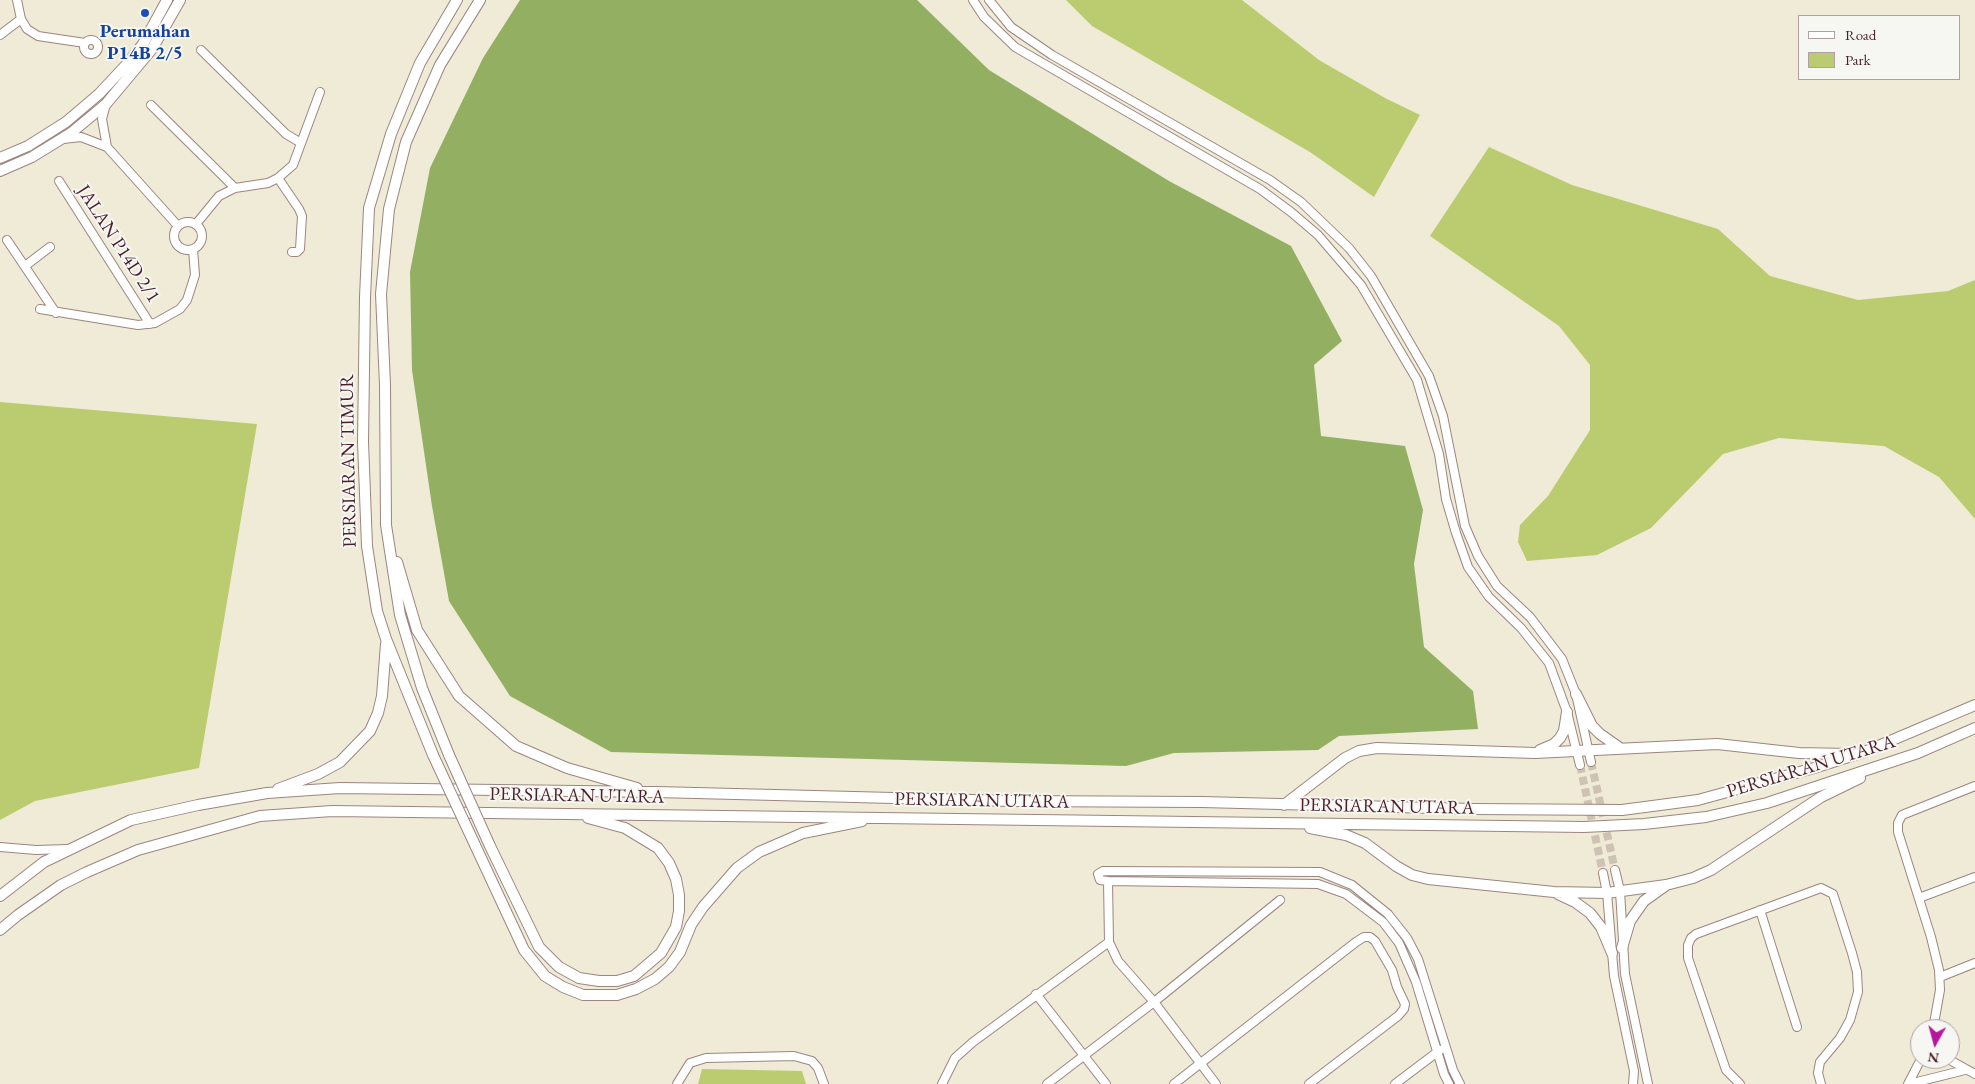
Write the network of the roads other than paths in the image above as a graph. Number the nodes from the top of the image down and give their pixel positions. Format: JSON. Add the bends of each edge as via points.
{"nodes":[{"id":1,"x":17,"y":0,"type":"edge"},
{"id":2,"x":168,"y":0,"type":"edge"},
{"id":3,"x":180,"y":0,"type":"edge"},
{"id":4,"x":457,"y":0,"type":"edge"},
{"id":5,"x":480,"y":0,"type":"edge"},
{"id":6,"x":973,"y":0,"type":"edge"},
{"id":7,"x":989,"y":0,"type":"edge"},
{"id":8,"x":21,"y":19,"type":"junction"},
{"id":9,"x":0,"y":35,"type":"edge"},
{"id":10,"x":85,"y":43,"type":"dead end"},
{"id":11,"x":201,"y":50,"type":"dead end"},
{"id":12,"x":320,"y":92,"type":"dead end"},
{"id":13,"x":106,"y":104,"type":"junction"},
{"id":14,"x":151,"y":105,"type":"dead end"},
{"id":15,"x":58,"y":140,"type":"junction"},
{"id":16,"x":301,"y":142,"type":"junction"},
{"id":17,"x":107,"y":147,"type":"junction"},
{"id":18,"x":0,"y":158,"type":"edge"},
{"id":19,"x":0,"y":171,"type":"edge"},
{"id":20,"x":278,"y":178,"type":"junction"},
{"id":21,"x":59,"y":182,"type":"dead end"},
{"id":22,"x":235,"y":188,"type":"junction"},
{"id":23,"x":196,"y":224,"type":"junction"},
{"id":24,"x":178,"y":226,"type":"junction"},
{"id":25,"x":7,"y":240,"type":"dead end"},
{"id":26,"x":50,"y":247,"type":"dead end"},
{"id":27,"x":193,"y":249,"type":"junction"},
{"id":28,"x":292,"y":252,"type":"dead end"},
{"id":29,"x":25,"y":266,"type":"junction"},
{"id":30,"x":40,"y":309,"type":"dead end"},
{"id":31,"x":56,"y":313,"type":"junction"},
{"id":32,"x":150,"y":324,"type":"junction"},
{"id":33,"x":386,"y":525,"type":"junction"},
{"id":34,"x":386,"y":639,"type":"junction"},
{"id":35,"x":1576,"y":694,"type":"junction"},
{"id":36,"x":1975,"y":705,"type":"edge"},
{"id":37,"x":1567,"y":712,"type":"junction"},
{"id":38,"x":1975,"y":728,"type":"edge"},
{"id":39,"x":1620,"y":748,"type":"junction"},
{"id":40,"x":1589,"y":750,"type":"junction"},
{"id":41,"x":1577,"y":751,"type":"junction"},
{"id":42,"x":1864,"y":752,"type":"junction"},
{"id":43,"x":1535,"y":753,"type":"junction"},
{"id":44,"x":1918,"y":753,"type":"junction"},
{"id":45,"x":1591,"y":762,"type":"tunnel mouth"},
{"id":46,"x":1580,"y":764,"type":"tunnel mouth"},
{"id":47,"x":1975,"y":786,"type":"edge"},
{"id":48,"x":656,"y":792,"type":"junction"},
{"id":49,"x":267,"y":793,"type":"junction"},
{"id":50,"x":1284,"y":805,"type":"junction"},
{"id":51,"x":567,"y":813,"type":"junction"},
{"id":52,"x":882,"y":817,"type":"junction"},
{"id":53,"x":1290,"y":824,"type":"junction"},
{"id":54,"x":0,"y":847,"type":"edge"},
{"id":55,"x":69,"y":849,"type":"junction"},
{"id":56,"x":1615,"y":870,"type":"tunnel mouth"},
{"id":57,"x":1603,"y":873,"type":"tunnel mouth"},
{"id":58,"x":1975,"y":877,"type":"edge"},
{"id":59,"x":1108,"y":881,"type":"junction"},
{"id":60,"x":1666,"y":885,"type":"junction"},
{"id":61,"x":1554,"y":892,"type":"junction"},
{"id":62,"x":1620,"y":892,"type":"junction"},
{"id":63,"x":1607,"y":893,"type":"junction"},
{"id":64,"x":0,"y":896,"type":"edge"},
{"id":65,"x":1919,"y":898,"type":"junction"},
{"id":66,"x":1280,"y":900,"type":"dead end"},
{"id":67,"x":1760,"y":910,"type":"junction"},
{"id":68,"x":0,"y":930,"type":"edge"},
{"id":69,"x":1109,"y":942,"type":"junction"},
{"id":70,"x":1622,"y":948,"type":"junction"},
{"id":71,"x":1612,"y":953,"type":"junction"},
{"id":72,"x":1975,"y":963,"type":"edge"},
{"id":73,"x":1940,"y":977,"type":"junction"},
{"id":74,"x":1036,"y":994,"type":"junction"},
{"id":75,"x":1154,"y":1002,"type":"junction"},
{"id":76,"x":1935,"y":1019,"type":"edge"},
{"id":77,"x":1798,"y":1027,"type":"dead end"},
{"id":78,"x":1446,"y":1048,"type":"junction"},
{"id":79,"x":1437,"y":1051,"type":"junction"},
{"id":80,"x":1084,"y":1054,"type":"junction"},
{"id":81,"x":1199,"y":1064,"type":"junction"},
{"id":82,"x":1960,"y":1067,"type":"edge"},
{"id":83,"x":1916,"y":1069,"type":"edge"},
{"id":84,"x":1965,"y":1070,"type":"junction"},
{"id":85,"x":1975,"y":1074,"type":"edge"},
{"id":86,"x":677,"y":1084,"type":"edge"},
{"id":87,"x":824,"y":1084,"type":"edge"},
{"id":88,"x":942,"y":1084,"type":"edge"},
{"id":89,"x":1048,"y":1084,"type":"edge"},
{"id":90,"x":1106,"y":1084,"type":"edge"},
{"id":91,"x":1174,"y":1084,"type":"edge"},
{"id":92,"x":1216,"y":1084,"type":"edge"},
{"id":93,"x":1309,"y":1084,"type":"edge"},
{"id":94,"x":1394,"y":1084,"type":"edge"},
{"id":95,"x":1449,"y":1084,"type":"edge"},
{"id":96,"x":1460,"y":1084,"type":"edge"},
{"id":97,"x":1633,"y":1084,"type":"edge"},
{"id":98,"x":1648,"y":1084,"type":"edge"},
{"id":99,"x":1740,"y":1084,"type":"edge"},
{"id":100,"x":1821,"y":1084,"type":"edge"},
{"id":101,"x":1909,"y":1084,"type":"edge"}],
"edges":[{"from":1,"to":8,"type":"street"},
{"from":2,"to":18,"type":"main road","via":[[143,44],[99,94],[66,122],[28,146]]},
{"from":3,"to":13,"type":"main road","via":[[152,49]]},
{"from":4,"to":34,"type":"main road","name":"PERSIARAN TIMUR","via":[[420,63],[391,134],[369,208],[364,497],[367,546],[377,611]]},
{"from":5,"to":33,"type":"main road","name":"PERSIARAN TIMUR","via":[[436,74],[406,142],[389,209],[381,294]]},
{"from":6,"to":37,"type":"street","via":[[984,18],[1015,46],[1276,200],[1318,235],[1362,285],[1417,380],[1439,454],[1446,499],[1468,567],[1489,597],[1521,628],[1549,664]]},
{"from":7,"to":35,"type":"street","via":[[1011,27],[1052,55],[1270,180],[1301,202],[1349,248],[1371,276],[1429,376],[1444,416],[1465,526],[1478,556],[1497,586],[1530,617],[1562,659]]},
{"from":8,"to":9,"type":"street"},
{"from":8,"to":10,"type":"street","via":[[27,29],[38,36]]},
{"from":11,"to":16,"type":"street","via":[[286,134]]},
{"from":12,"to":16,"type":"street"},
{"from":13,"to":15,"type":"main road"},
{"from":13,"to":17,"type":"street","via":[[102,119]]},
{"from":14,"to":22,"type":"street"},
{"from":15,"to":17,"type":"street","via":[[81,136]]},
{"from":15,"to":19,"type":"main road","via":[[32,157]]},
{"from":16,"to":20,"type":"street","via":[[293,165]]},
{"from":17,"to":24,"type":"street"},
{"from":20,"to":22,"type":"street","via":[[268,183]]},
{"from":20,"to":28,"type":"street","via":[[302,216],[300,249]]},
{"from":21,"to":32,"type":"street","name":"JALAN P14D 2/1"},
{"from":22,"to":23,"type":"street","via":[[219,196]]},
{"from":23,"to":24,"type":"street","via":[[185,222]]},
{"from":23,"to":27,"type":"street","via":[[202,239]]},
{"from":24,"to":27,"type":"street","via":[[174,235],[177,244],[184,249]]},
{"from":25,"to":29,"type":"street"},
{"from":26,"to":29,"type":"street"},
{"from":27,"to":32,"type":"street","via":[[196,275],[187,300],[180,310]]},
{"from":29,"to":31,"type":"street"},
{"from":30,"to":31,"type":"street"},
{"from":31,"to":32,"type":"street"},
{"from":33,"to":48,"type":"main road","via":[[417,630],[459,696],[516,746],[567,768]]},
{"from":33,"to":51,"type":"main road","name":"PERSIARAN TIMUR","bridge":true,"via":[[400,615],[422,688],[449,755],[539,948],[559,967],[579,978],[617,981],[634,976],[661,953],[676,927],[679,896],[676,879],[658,848],[643,838],[625,828]]},
{"from":34,"to":49,"type":"main road","via":[[382,696],[370,731],[340,762]]},
{"from":34,"to":52,"type":"main road","name":"PERSIARAN TIMUR","bridge":true,"via":[[433,755],[524,950],[546,976],[583,995],[617,995],[655,979],[680,952],[703,906],[737,868],[759,852],[803,833]]},
{"from":35,"to":39,"type":"main road","via":[[1592,726]]},
{"from":35,"to":40,"type":"street"},
{"from":36,"to":42,"type":"main road","name":"PERSIARAN UTARA"},
{"from":37,"to":41,"type":"street"},
{"from":37,"to":43,"type":"main road","via":[[1560,738]]},
{"from":38,"to":44,"type":"main road","name":"PERSIARAN UTARA"},
{"from":39,"to":40,"type":"main road"},
{"from":39,"to":42,"type":"main road","via":[[1717,744],[1814,754]]},
{"from":40,"to":41,"type":"main road"},
{"from":40,"to":45,"type":"street"},
{"from":41,"to":43,"type":"main road"},
{"from":41,"to":46,"type":"street"},
{"from":42,"to":50,"type":"main road","name":"PERSIARAN UTARA","via":[[1698,800],[1622,810]]},
{"from":43,"to":50,"type":"main road","via":[[1377,748],[1359,751]]},
{"from":44,"to":53,"type":"main road","name":"PERSIARAN UTARA","via":[[1767,803],[1706,817],[1584,827]]},
{"from":44,"to":60,"type":"main road","via":[[1821,797],[1711,870]]},
{"from":47,"to":65,"type":"street","via":[[1902,815],[1898,823]]},
{"from":48,"to":49,"type":"main road","name":"PERSIARAN UTARA","via":[[340,788]]},
{"from":48,"to":50,"type":"main road","name":"PERSIARAN UTARA"},
{"from":49,"to":55,"type":"main road","name":"PERSIARAN UTARA","via":[[130,820]]},
{"from":51,"to":52,"type":"main road","name":"PERSIARAN UTARA"},
{"from":51,"to":68,"type":"main road","name":"PERSIARAN UTARA","via":[[332,811],[260,816],[138,850],[96,868],[61,885]]},
{"from":52,"to":53,"type":"main road","name":"PERSIARAN UTARA"},
{"from":53,"to":61,"type":"main road","via":[[1346,835],[1396,866],[1428,879]]},
{"from":54,"to":55,"type":"street"},
{"from":55,"to":64,"type":"main road","name":"PERSIARAN UTARA","via":[[44,862]]},
{"from":56,"to":62,"type":"street"},
{"from":57,"to":63,"type":"street"},
{"from":58,"to":65,"type":"street"},
{"from":59,"to":69,"type":"street"},
{"from":59,"to":78,"type":"street","via":[[1100,880],[1100,872],[1320,872],[1340,879],[1388,914],[1407,938],[1418,959]]},
{"from":59,"to":79,"type":"street","via":[[1318,884],[1346,894],[1383,922],[1399,943],[1416,982]]},
{"from":60,"to":62,"type":"main road"},
{"from":60,"to":70,"type":"main road","via":[[1644,901],[1630,920]]},
{"from":61,"to":63,"type":"main road"},
{"from":61,"to":71,"type":"main road","via":[[1590,913],[1602,927]]},
{"from":62,"to":63,"type":"main road"},
{"from":62,"to":70,"type":"street"},
{"from":63,"to":71,"type":"street"},
{"from":65,"to":73,"type":"street"},
{"from":66,"to":75,"type":"street"},
{"from":67,"to":77,"type":"street"},
{"from":67,"to":99,"type":"street","via":[[1696,934],[1691,938],[1687,951],[1726,1070]]},
{"from":67,"to":100,"type":"street","via":[[1821,888],[1833,894],[1857,972],[1858,992],[1850,1020],[1820,1062]]},
{"from":69,"to":74,"type":"street"},
{"from":69,"to":75,"type":"street","via":[[1118,961]]},
{"from":70,"to":98,"type":"street"},
{"from":71,"to":97,"type":"street","via":[[1634,1070]]},
{"from":72,"to":73,"type":"street"},
{"from":73,"to":76,"type":"street"},
{"from":74,"to":80,"type":"street"},
{"from":74,"to":88,"type":"street","via":[[954,1058]]},
{"from":75,"to":80,"type":"street"},
{"from":75,"to":81,"type":"street"},
{"from":78,"to":79,"type":"street"},
{"from":78,"to":96,"type":"street"},
{"from":79,"to":94,"type":"street"},
{"from":79,"to":95,"type":"street"},
{"from":80,"to":89,"type":"street"},
{"from":80,"to":90,"type":"street"},
{"from":81,"to":91,"type":"street"},
{"from":81,"to":92,"type":"street"},
{"from":81,"to":93,"type":"street","via":[[1356,942],[1370,937],[1392,970],[1404,1009]]},
{"from":82,"to":84,"type":"street"},
{"from":83,"to":101,"type":"street"},
{"from":84,"to":85,"type":"street"},
{"from":84,"to":101,"type":"street"},
{"from":86,"to":87,"type":"street","via":[[690,1063],[706,1058],[794,1056],[812,1061]]}]}
